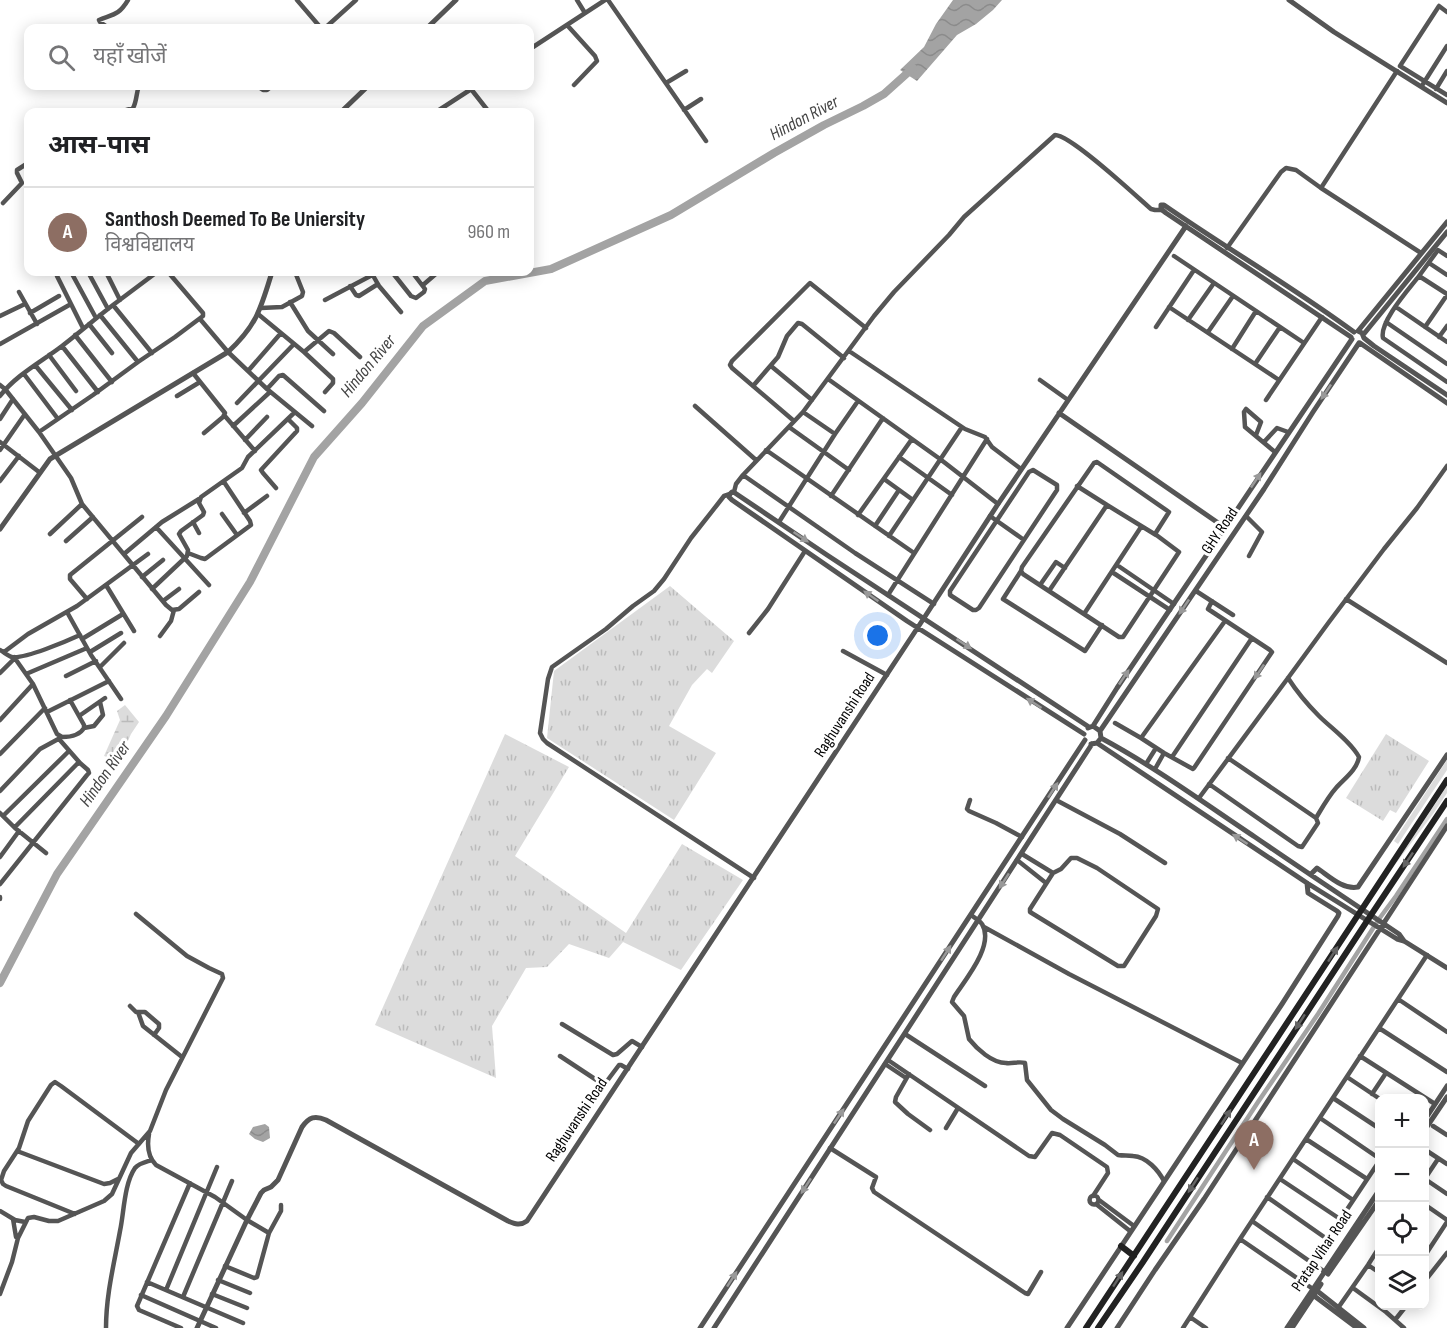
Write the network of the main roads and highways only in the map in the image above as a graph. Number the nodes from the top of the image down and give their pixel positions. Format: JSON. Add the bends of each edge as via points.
{"nodes":[{"id":1,"x":1447,"y":780,"type":"edge"},
{"id":2,"x":1447,"y":801,"type":"edge"},
{"id":3,"x":1121,"y":1246,"type":"road end"},
{"id":4,"x":1134,"y":1256,"type":"junction"},
{"id":5,"x":1086,"y":1328,"type":"edge"},
{"id":6,"x":1098,"y":1328,"type":"edge"}],
"edges":[{"from":4,"to":1,"type":"main road","one_way":true},
{"from":2,"to":6,"type":"main road","one_way":true,"via":[[1376,922]]},
{"from":3,"to":4,"type":"main road"},
{"from":5,"to":4,"type":"main road","one_way":true}]}
